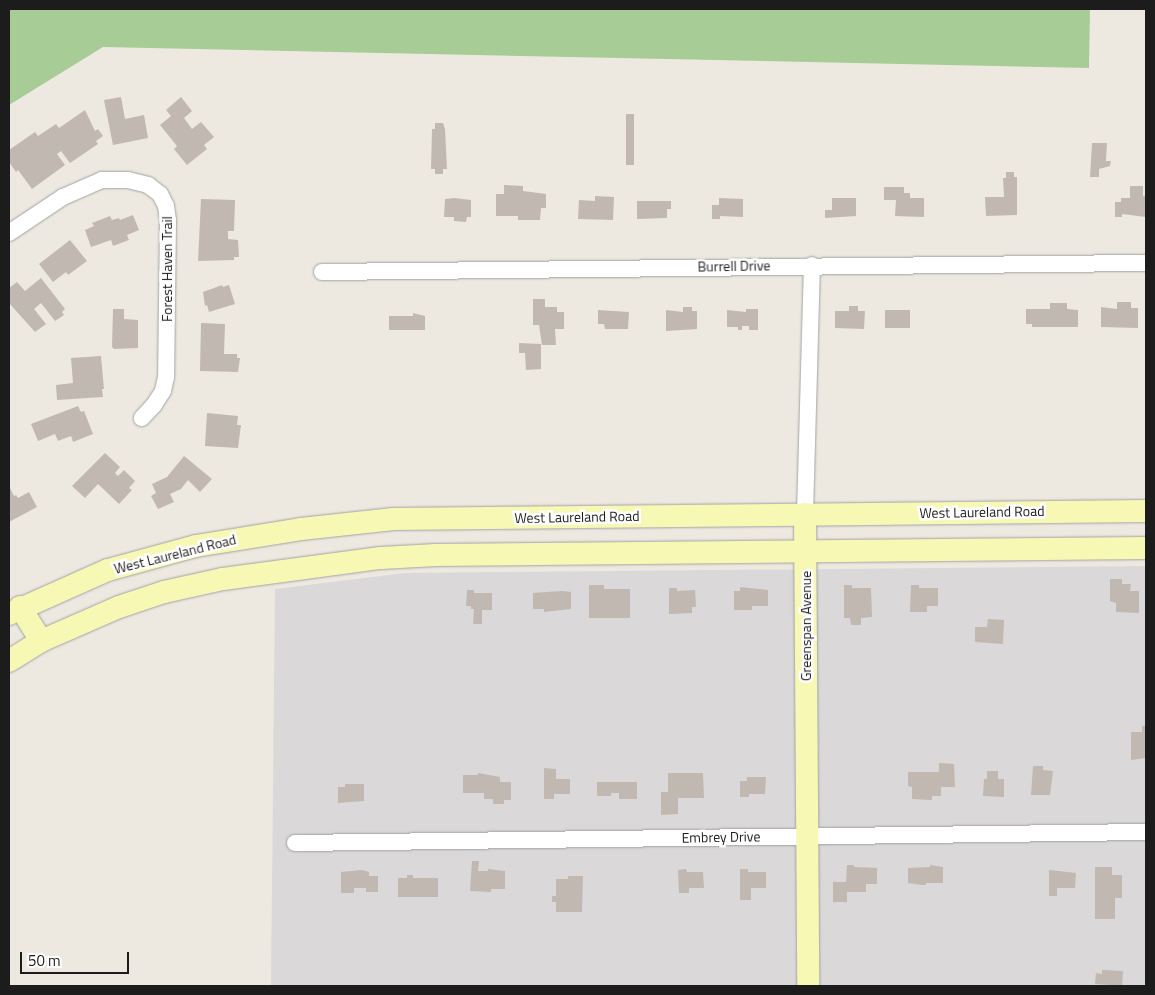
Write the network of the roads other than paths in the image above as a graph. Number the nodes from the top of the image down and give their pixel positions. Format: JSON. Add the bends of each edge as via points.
{"nodes":[{"id":1,"x":9,"y":233,"type":"edge"},
{"id":2,"x":1146,"y":263,"type":"edge"},
{"id":3,"x":812,"y":265,"type":"junction"},
{"id":4,"x":322,"y":272,"type":"dead end"},
{"id":5,"x":142,"y":418,"type":"dead end"},
{"id":6,"x":1146,"y":511,"type":"edge"},
{"id":7,"x":805,"y":514,"type":"junction"},
{"id":8,"x":435,"y":517,"type":"junction"},
{"id":9,"x":1146,"y":548,"type":"edge"},
{"id":10,"x":805,"y":553,"type":"junction"},
{"id":11,"x":436,"y":555,"type":"junction"},
{"id":12,"x":14,"y":611,"type":"edge"},
{"id":13,"x":41,"y":641,"type":"junction"},
{"id":14,"x":9,"y":661,"type":"edge"},
{"id":15,"x":1146,"y":832,"type":"edge"},
{"id":16,"x":807,"y":836,"type":"junction"},
{"id":17,"x":296,"y":843,"type":"dead end"},
{"id":18,"x":808,"y":986,"type":"edge"}],
"edges":[{"from":1,"to":5,"type":"street","name":"Forest Haven Trail","via":[[63,197],[102,180],[148,185],[160,194],[168,220],[166,377],[163,391]]},
{"from":2,"to":3,"type":"street","name":"Burrell Drive"},
{"from":3,"to":4,"type":"street","name":"Burrell Drive"},
{"from":3,"to":7,"type":"street","name":"Greenspan Avenue"},
{"from":6,"to":7,"type":"main road","name":"West Laureland Road"},
{"from":7,"to":8,"type":"main road","name":"West Laureland Road"},
{"from":7,"to":10,"type":"main road","name":"Greenspan Avenue"},
{"from":8,"to":11,"type":"main road"},
{"from":8,"to":12,"type":"main road","name":"West Laureland Road","via":[[301,529],[196,546],[108,570]]},
{"from":9,"to":10,"type":"main road"},
{"from":10,"to":11,"type":"main road"},
{"from":10,"to":16,"type":"main road","name":"Greenspan Avenue"},
{"from":11,"to":13,"type":"main road","via":[[380,558],[304,568],[164,592],[119,606]]},
{"from":12,"to":13,"type":"main road"},
{"from":13,"to":14,"type":"main road"},
{"from":15,"to":16,"type":"street","name":"Embrey Drive"},
{"from":16,"to":17,"type":"street","name":"Embrey Drive"},
{"from":16,"to":18,"type":"main road","name":"Greenspan Avenue"}]}
